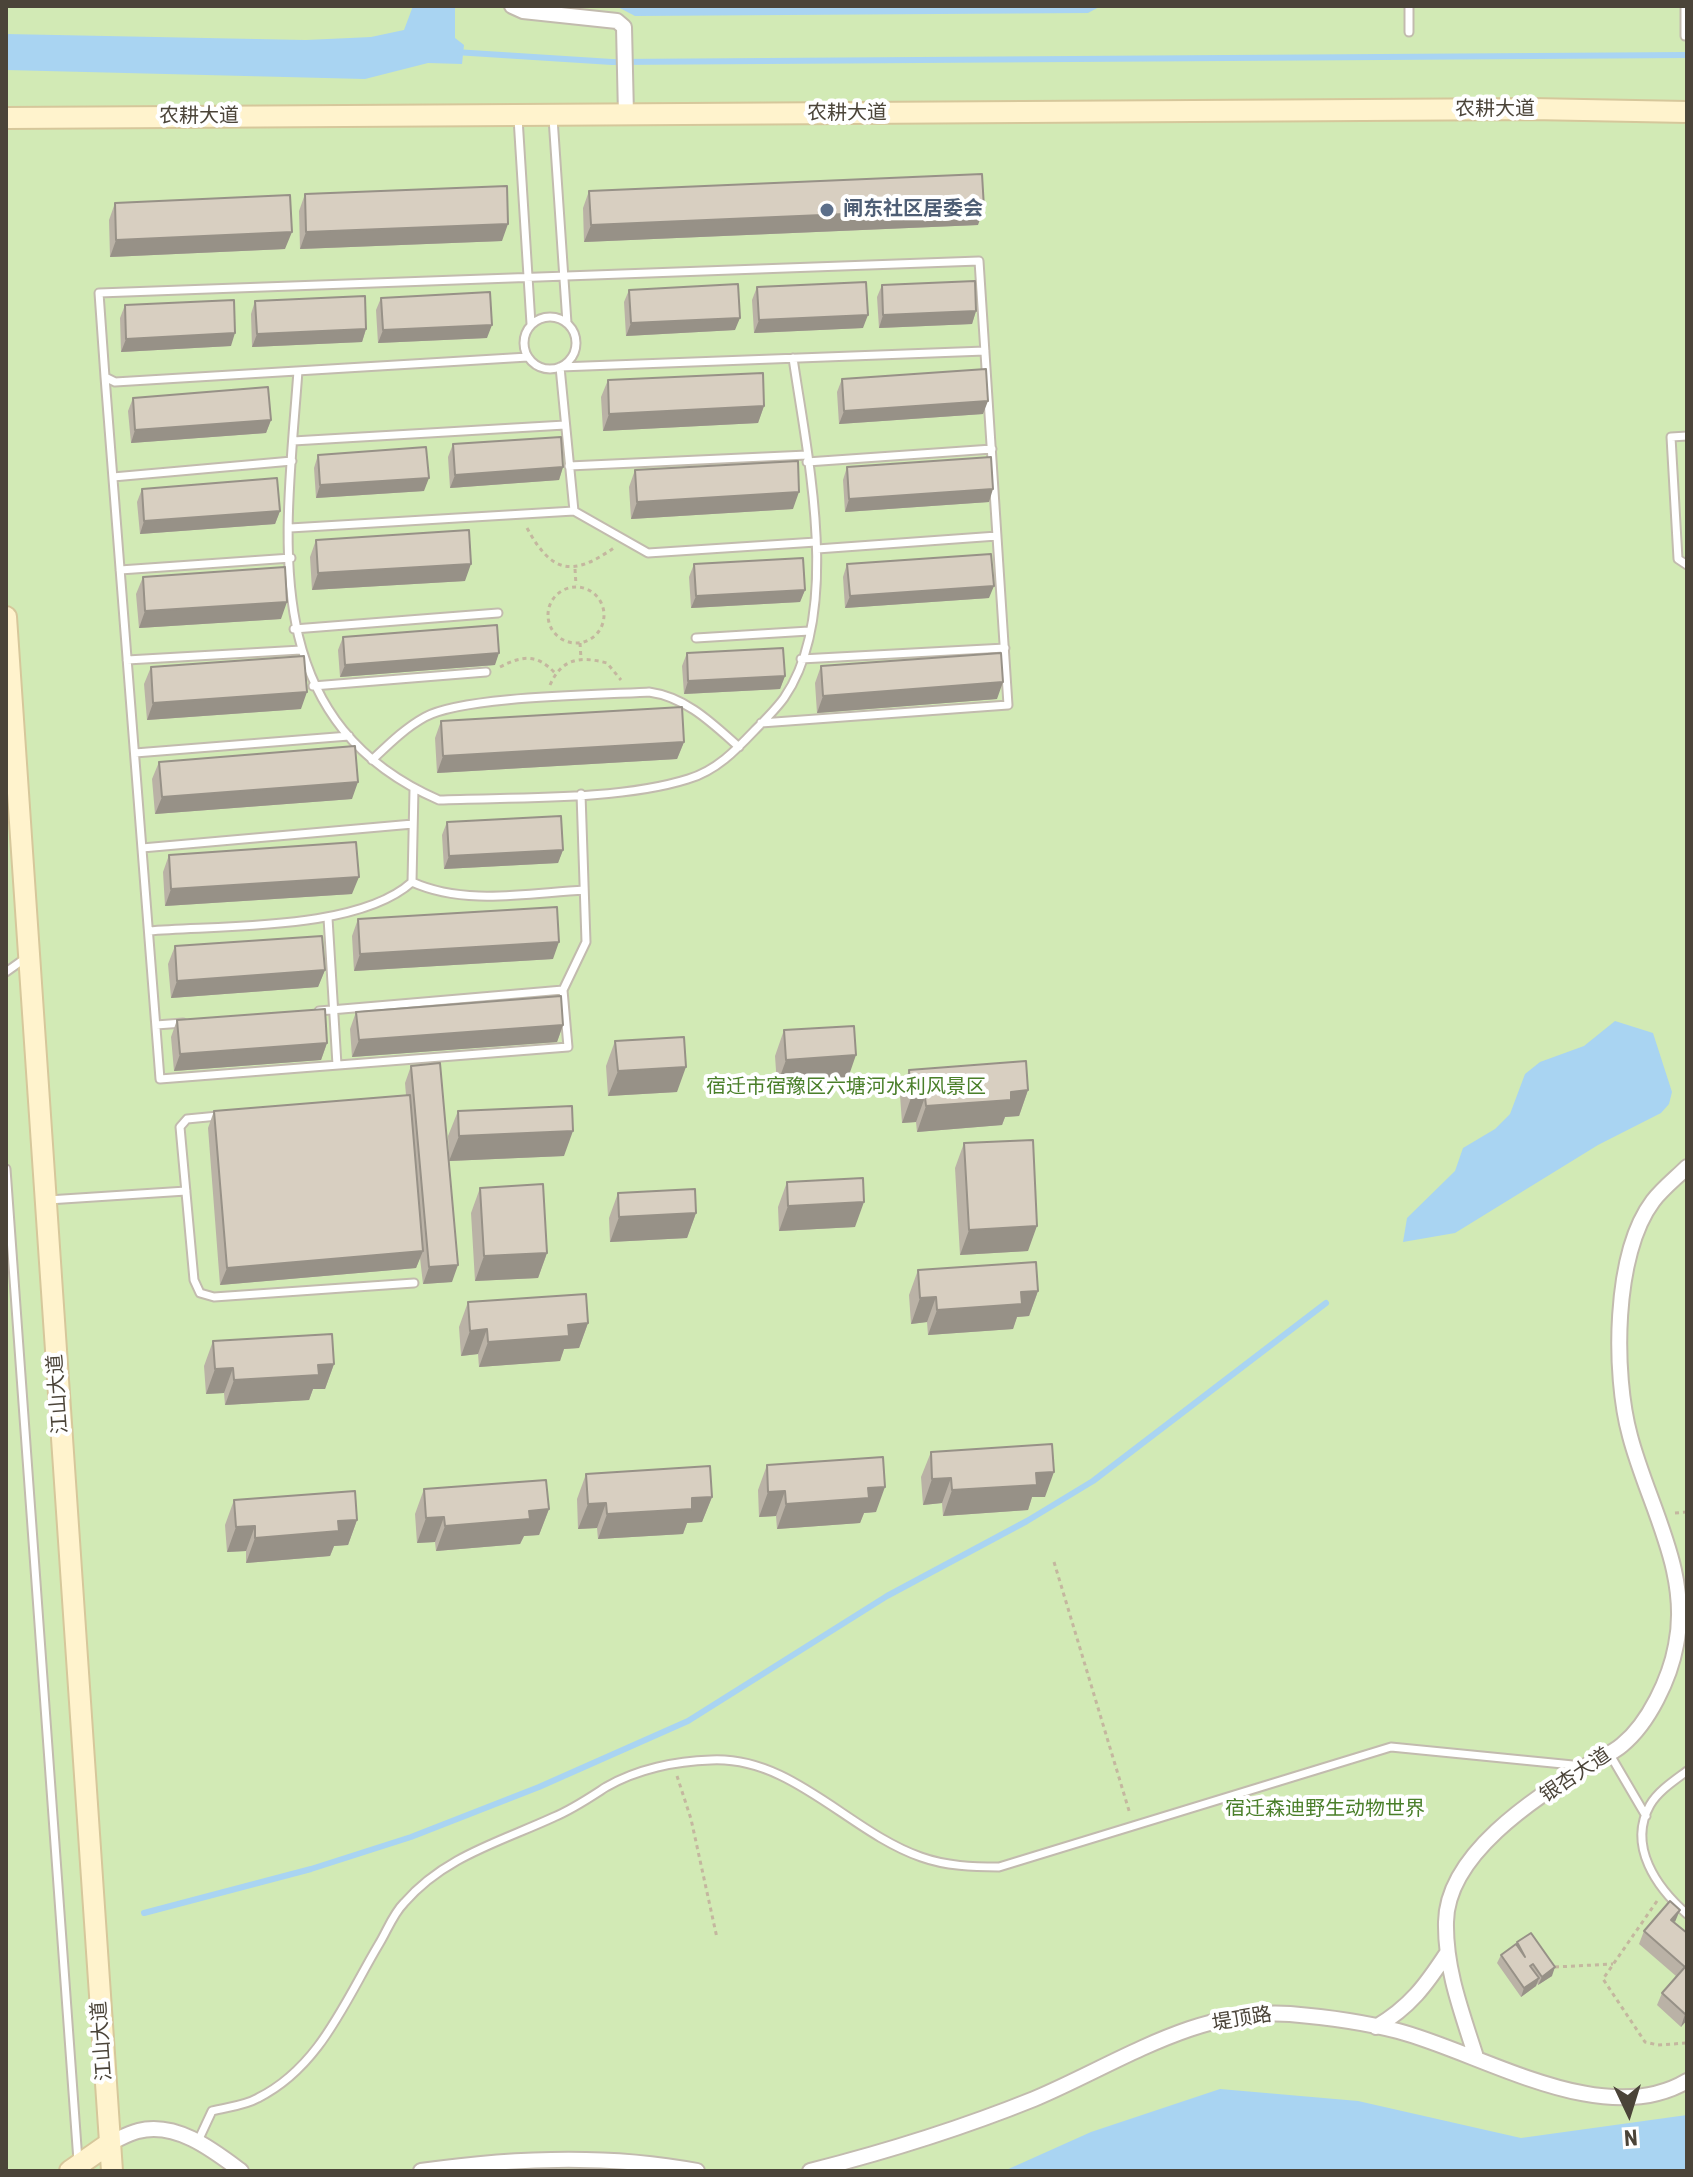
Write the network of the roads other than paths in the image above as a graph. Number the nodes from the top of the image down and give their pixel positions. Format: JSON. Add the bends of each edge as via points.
{"nodes":[{"id":1,"x":512,"y":6,"type":"edge"},
{"id":2,"x":1409,"y":6,"type":"edge"},
{"id":3,"x":1685,"y":6,"type":"edge"},
{"id":4,"x":1409,"y":32,"type":"dead end"},
{"id":5,"x":1685,"y":36,"type":"dead end"},
{"id":6,"x":1687,"y":112,"type":"edge"},
{"id":7,"x":518,"y":115,"type":"junction"},
{"id":8,"x":553,"y":115,"type":"junction"},
{"id":9,"x":626,"y":115,"type":"junction"},
{"id":10,"x":6,"y":118,"type":"edge"},
{"id":11,"x":564,"y":275,"type":"junction"},
{"id":12,"x":528,"y":276,"type":"junction"},
{"id":13,"x":567,"y":323,"type":"junction"},
{"id":14,"x":531,"y":324,"type":"junction"},
{"id":15,"x":985,"y":351,"type":"junction"},
{"id":16,"x":528,"y":357,"type":"junction"},
{"id":17,"x":793,"y":358,"type":"junction"},
{"id":18,"x":560,"y":367,"type":"junction"},
{"id":19,"x":298,"y":371,"type":"junction"},
{"id":20,"x":105,"y":377,"type":"junction"},
{"id":21,"x":565,"y":425,"type":"junction"},
{"id":22,"x":1687,"y":436,"type":"edge"},
{"id":23,"x":293,"y":441,"type":"junction"},
{"id":24,"x":992,"y":449,"type":"junction"},
{"id":25,"x":807,"y":458,"type":"junction"},
{"id":26,"x":292,"y":461,"type":"junction"},
{"id":27,"x":569,"y":466,"type":"junction"},
{"id":28,"x":113,"y":477,"type":"junction"},
{"id":29,"x":574,"y":511,"type":"junction"},
{"id":30,"x":290,"y":528,"type":"junction"},
{"id":31,"x":997,"y":536,"type":"junction"},
{"id":32,"x":816,"y":545,"type":"junction"},
{"id":33,"x":291,"y":558,"type":"junction"},
{"id":34,"x":1687,"y":565,"type":"edge"},
{"id":35,"x":120,"y":570,"type":"junction"},
{"id":36,"x":498,"y":613,"type":"dead end"},
{"id":37,"x":6,"y":617,"type":"edge"},
{"id":38,"x":294,"y":629,"type":"junction"},
{"id":39,"x":809,"y":631,"type":"junction"},
{"id":40,"x":696,"y":638,"type":"dead end"},
{"id":41,"x":1005,"y":648,"type":"junction"},
{"id":42,"x":301,"y":650,"type":"junction"},
{"id":43,"x":801,"y":659,"type":"junction"},
{"id":44,"x":127,"y":660,"type":"junction"},
{"id":45,"x":486,"y":672,"type":"road end"},
{"id":46,"x":313,"y":686,"type":"junction"},
{"id":47,"x":761,"y":723,"type":"junction"},
{"id":48,"x":349,"y":736,"type":"junction"},
{"id":49,"x":739,"y":747,"type":"junction"},
{"id":50,"x":135,"y":753,"type":"junction"},
{"id":51,"x":372,"y":760,"type":"junction"},
{"id":52,"x":414,"y":789,"type":"junction"},
{"id":53,"x":581,"y":794,"type":"junction"},
{"id":54,"x":413,"y":824,"type":"junction"},
{"id":55,"x":142,"y":848,"type":"junction"},
{"id":56,"x":412,"y":882,"type":"junction"},
{"id":57,"x":584,"y":890,"type":"junction"},
{"id":58,"x":328,"y":918,"type":"junction"},
{"id":59,"x":149,"y":931,"type":"junction"},
{"id":60,"x":29,"y":956,"type":"junction"},
{"id":61,"x":6,"y":972,"type":"edge"},
{"id":62,"x":563,"y":990,"type":"junction"},
{"id":63,"x":334,"y":1010,"type":"junction"},
{"id":64,"x":304,"y":1012,"type":"edge"},
{"id":65,"x":200,"y":1021,"type":"edge"},
{"id":66,"x":156,"y":1025,"type":"junction"},
{"id":67,"x":337,"y":1065,"type":"junction"},
{"id":68,"x":232,"y":1115,"type":"edge"},
{"id":69,"x":1687,"y":1167,"type":"edge"},
{"id":70,"x":6,"y":1169,"type":"edge"},
{"id":71,"x":186,"y":1191,"type":"junction"},
{"id":72,"x":46,"y":1201,"type":"junction"},
{"id":73,"x":414,"y":1283,"type":"dead end"},
{"id":74,"x":1609,"y":1753,"type":"junction"},
{"id":75,"x":1585,"y":1767,"type":"junction"},
{"id":76,"x":1687,"y":1771,"type":"edge"},
{"id":77,"x":1646,"y":1816,"type":"junction"},
{"id":78,"x":1687,"y":1914,"type":"edge"},
{"id":79,"x":1447,"y":1953,"type":"junction"},
{"id":80,"x":1376,"y":2027,"type":"junction"},
{"id":81,"x":1476,"y":2057,"type":"junction"},
{"id":82,"x":1687,"y":2081,"type":"edge"},
{"id":83,"x":198,"y":2141,"type":"junction"},
{"id":84,"x":110,"y":2143,"type":"junction"},
{"id":85,"x":75,"y":2170,"type":"edge"},
{"id":86,"x":112,"y":2171,"type":"edge"},
{"id":87,"x":241,"y":2171,"type":"edge"},
{"id":88,"x":421,"y":2171,"type":"edge"},
{"id":89,"x":697,"y":2171,"type":"edge"},
{"id":90,"x":810,"y":2171,"type":"edge"}],
"edges":[{"from":1,"to":9,"type":"street","via":[[617,21],[624,27]]},
{"from":2,"to":4,"type":"lane"},
{"from":3,"to":5,"type":"lane"},
{"from":6,"to":9,"type":"street","name":"农耕大道"},
{"from":7,"to":8,"type":"street","name":"农耕大道"},
{"from":7,"to":10,"type":"street","name":"农耕大道"},
{"from":7,"to":12,"type":"lane"},
{"from":8,"to":9,"type":"street","name":"农耕大道"},
{"from":8,"to":11,"type":"lane"},
{"from":11,"to":12,"type":"lane"},
{"from":11,"to":13,"type":"lane"},
{"from":11,"to":15,"type":"lane","via":[[979,261]]},
{"from":12,"to":14,"type":"lane"},
{"from":12,"to":20,"type":"lane","via":[[99,293]]},
{"from":13,"to":14,"type":"lane","via":[[553,317]]},
{"from":13,"to":18,"type":"lane","via":[[576,347]]},
{"from":14,"to":16,"type":"lane","via":[[524,340]]},
{"from":15,"to":17,"type":"lane"},
{"from":15,"to":24,"type":"lane"},
{"from":16,"to":18,"type":"lane","via":[[542,368]]},
{"from":16,"to":19,"type":"lane"},
{"from":17,"to":18,"type":"lane"},
{"from":17,"to":25,"type":"lane"},
{"from":18,"to":21,"type":"lane"},
{"from":19,"to":20,"type":"lane","via":[[115,382]]},
{"from":19,"to":23,"type":"lane"},
{"from":20,"to":28,"type":"lane"},
{"from":21,"to":23,"type":"lane"},
{"from":21,"to":27,"type":"lane"},
{"from":22,"to":34,"type":"lane","via":[[1671,437],[1678,559]]},
{"from":23,"to":26,"type":"lane"},
{"from":24,"to":25,"type":"lane"},
{"from":24,"to":31,"type":"lane"},
{"from":25,"to":27,"type":"lane"},
{"from":25,"to":32,"type":"lane"},
{"from":26,"to":28,"type":"lane"},
{"from":26,"to":30,"type":"lane"},
{"from":27,"to":29,"type":"lane"},
{"from":28,"to":35,"type":"lane"},
{"from":29,"to":30,"type":"lane"},
{"from":29,"to":32,"type":"lane","via":[[648,553]]},
{"from":30,"to":33,"type":"lane"},
{"from":31,"to":32,"type":"lane"},
{"from":31,"to":41,"type":"lane"},
{"from":32,"to":39,"type":"lane"},
{"from":33,"to":35,"type":"lane"},
{"from":33,"to":38,"type":"lane"},
{"from":35,"to":44,"type":"lane"},
{"from":36,"to":38,"type":"lane"},
{"from":37,"to":60,"type":"street","name":"江山大道"},
{"from":38,"to":42,"type":"lane"},
{"from":39,"to":40,"type":"lane"},
{"from":39,"to":43,"type":"lane"},
{"from":41,"to":43,"type":"lane"},
{"from":41,"to":47,"type":"lane","via":[[1008,705]]},
{"from":42,"to":44,"type":"lane"},
{"from":42,"to":46,"type":"lane"},
{"from":43,"to":47,"type":"lane","via":[[785,697]]},
{"from":44,"to":50,"type":"lane"},
{"from":45,"to":46,"type":"lane"},
{"from":46,"to":48,"type":"lane"},
{"from":47,"to":49,"type":"lane"},
{"from":48,"to":50,"type":"lane"},
{"from":48,"to":51,"type":"lane"},
{"from":49,"to":51,"type":"lane","via":[[670,695],[630,693],[470,705],[427,716]]},
{"from":49,"to":53,"type":"lane","via":[[688,779]]},
{"from":50,"to":55,"type":"lane"},
{"from":51,"to":52,"type":"lane"},
{"from":52,"to":53,"type":"lane","via":[[439,800]]},
{"from":52,"to":54,"type":"lane"},
{"from":53,"to":57,"type":"lane"},
{"from":54,"to":55,"type":"lane"},
{"from":54,"to":56,"type":"lane"},
{"from":55,"to":59,"type":"lane"},
{"from":56,"to":57,"type":"lane","via":[[465,896]]},
{"from":56,"to":58,"type":"lane","via":[[384,903]]},
{"from":57,"to":62,"type":"lane","via":[[586,942]]},
{"from":58,"to":59,"type":"lane"},
{"from":58,"to":63,"type":"lane"},
{"from":59,"to":66,"type":"lane"},
{"from":60,"to":61,"type":"lane"},
{"from":60,"to":72,"type":"street","name":"江山大道"},
{"from":62,"to":63,"type":"lane"},
{"from":62,"to":67,"type":"lane","via":[[568,1047]]},
{"from":63,"to":64,"type":"lane"},
{"from":63,"to":67,"type":"lane"},
{"from":65,"to":66,"type":"lane"},
{"from":66,"to":67,"type":"lane","via":[[160,1079]]},
{"from":68,"to":71,"type":"lane","via":[[182,1122]]},
{"from":69,"to":74,"type":"street","name":"银杏大道","via":[[1652,1202],[1631,1247],[1619,1372],[1629,1436],[1678,1585],[1680,1626],[1663,1685],[1624,1744]]},
{"from":70,"to":85,"type":"lane"},
{"from":71,"to":72,"type":"lane"},
{"from":71,"to":73,"type":"lane","via":[[194,1280],[207,1297]]},
{"from":72,"to":84,"type":"street","name":"江山大道"},
{"from":74,"to":75,"type":"street","name":"银杏大道"},
{"from":74,"to":77,"type":"lane"},
{"from":75,"to":79,"type":"street","name":"银杏大道","via":[[1476,1851],[1452,1891],[1445,1919]]},
{"from":75,"to":83,"type":"lane","via":[[1391,1747],[999,1867],[965,1867],[922,1858],[888,1842],[786,1779],[745,1761],[673,1765],[629,1777],[561,1814],[482,1846],[425,1883],[402,1904],[331,2028],[298,2072],[257,2099],[212,2111]]},
{"from":76,"to":77,"type":"lane","via":[[1650,1804]]},
{"from":77,"to":78,"type":"lane","via":[[1642,1844],[1648,1865]]},
{"from":79,"to":80,"type":"street","via":[[1421,1994]]},
{"from":79,"to":81,"type":"street","name":"银杏大道"},
{"from":80,"to":81,"type":"street","name":"堤顶路"},
{"from":80,"to":90,"type":"street","name":"堤顶路","via":[[1286,2014],[1206,2025],[1129,2052],[1033,2099]]},
{"from":81,"to":82,"type":"street","name":"堤顶路","via":[[1519,2075],[1601,2095],[1646,2097]]},
{"from":83,"to":84,"type":"street","via":[[145,2130]]},
{"from":83,"to":87,"type":"street"},
{"from":84,"to":85,"type":"street"},
{"from":84,"to":86,"type":"street","name":"江山大道"},
{"from":88,"to":89,"type":"street","via":[[598,2159]]}]}
